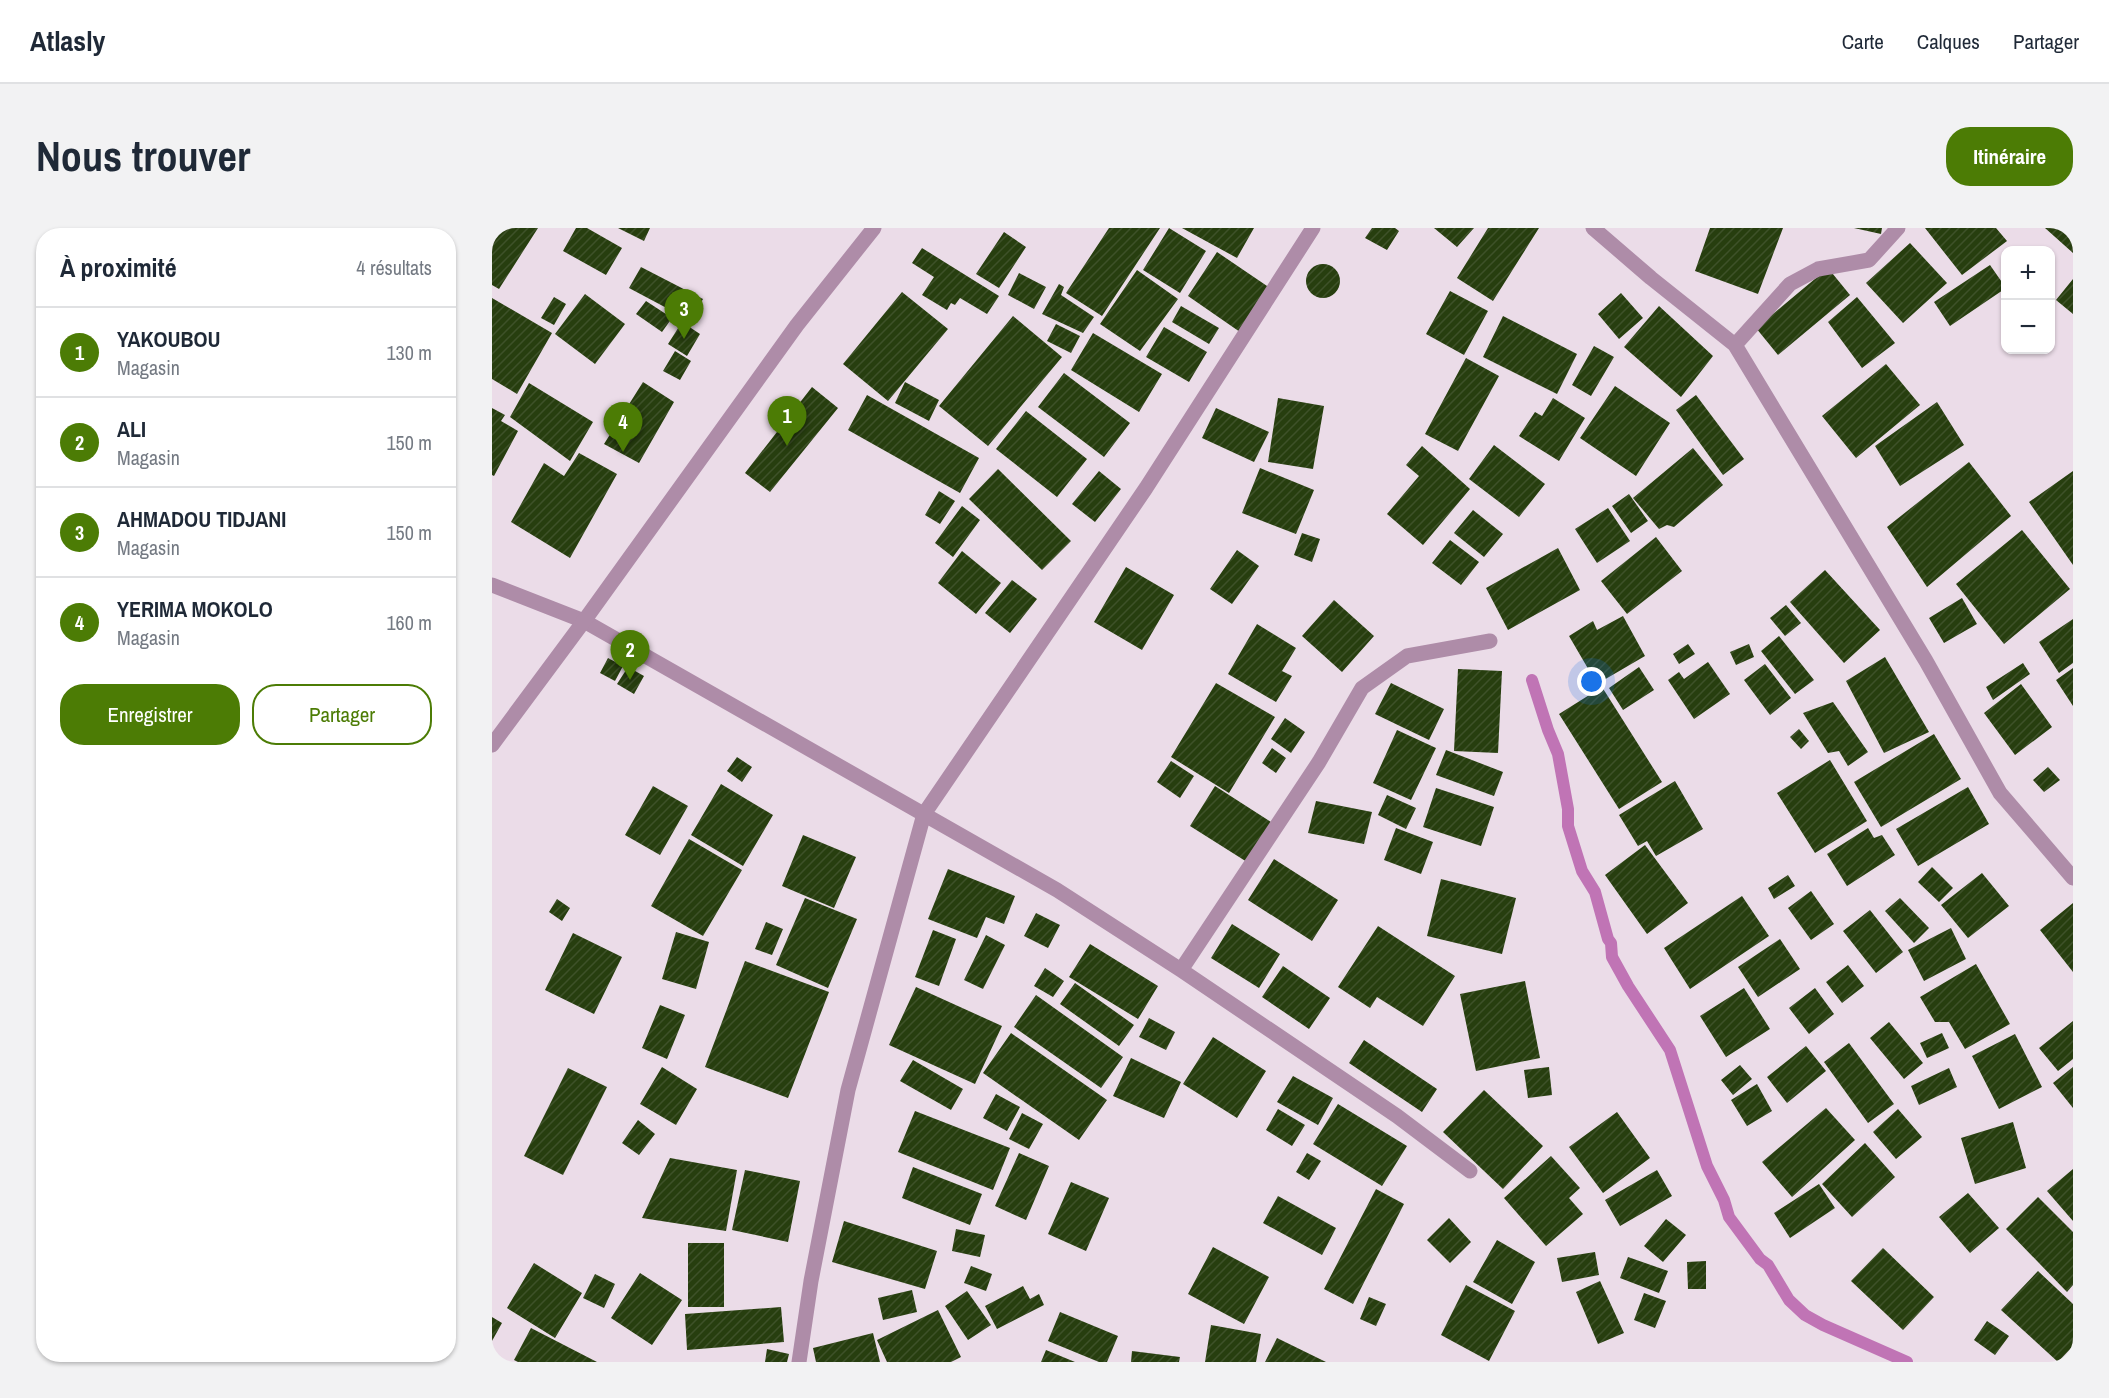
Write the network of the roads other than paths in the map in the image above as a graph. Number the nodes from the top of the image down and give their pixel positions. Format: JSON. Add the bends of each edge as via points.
{"nodes":[{"id":1,"x":874,"y":228,"type":"edge"},
{"id":2,"x":1313,"y":228,"type":"edge"},
{"id":3,"x":1593,"y":228,"type":"edge"},
{"id":4,"x":1898,"y":228,"type":"edge"},
{"id":5,"x":1735,"y":345,"type":"junction"},
{"id":6,"x":492,"y":585,"type":"edge"},
{"id":7,"x":584,"y":621,"type":"junction"},
{"id":8,"x":1490,"y":641,"type":"dead end"},
{"id":9,"x":492,"y":745,"type":"edge"},
{"id":10,"x":924,"y":814,"type":"junction"},
{"id":11,"x":2073,"y":878,"type":"edge"},
{"id":12,"x":1181,"y":970,"type":"junction"},
{"id":13,"x":1470,"y":1171,"type":"dead end"},
{"id":14,"x":799,"y":1362,"type":"edge"}],
"edges":[{"from":1,"to":7,"type":"street","via":[[797,325]]},
{"from":2,"to":10,"type":"street","via":[[1146,488]]},
{"from":3,"to":5,"type":"street"},
{"from":4,"to":5,"type":"street","via":[[1869,260],[1818,269],[1790,284]]},
{"from":5,"to":11,"type":"street","via":[[1926,661],[2000,793]]},
{"from":6,"to":7,"type":"street"},
{"from":7,"to":9,"type":"street"},
{"from":7,"to":10,"type":"street"},
{"from":8,"to":12,"type":"street","via":[[1407,656],[1362,688],[1319,762]]},
{"from":10,"to":12,"type":"street","via":[[1057,890]]},
{"from":10,"to":14,"type":"street","via":[[848,1090]]},
{"from":12,"to":13,"type":"street","via":[[1397,1116]]}]}
